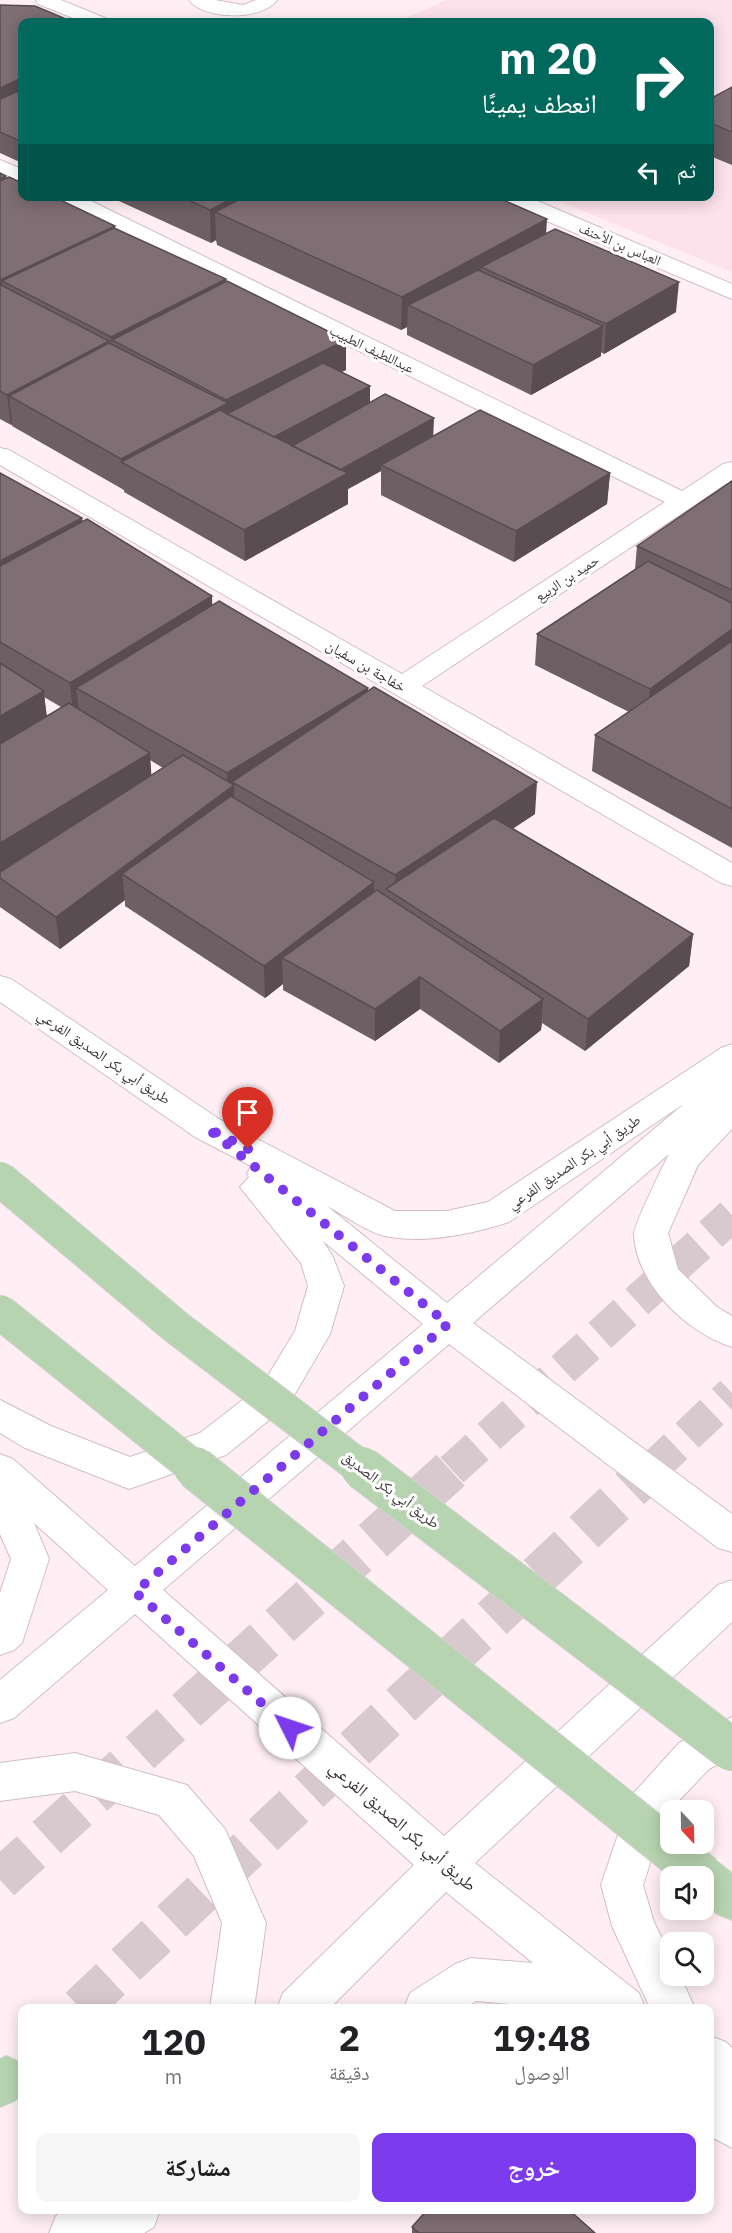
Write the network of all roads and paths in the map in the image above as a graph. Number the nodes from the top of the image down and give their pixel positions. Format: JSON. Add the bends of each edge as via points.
{"nodes":[{"id":1,"x":198,"y":0,"type":"edge"},
{"id":2,"x":268,"y":0,"type":"edge"},
{"id":3,"x":36,"y":1,"type":"edge"},
{"id":4,"x":86,"y":18,"type":"edge"},
{"id":5,"x":0,"y":166,"type":"edge"},
{"id":6,"x":18,"y":175,"type":"edge"},
{"id":7,"x":73,"y":201,"type":"edge"},
{"id":8,"x":519,"y":201,"type":"edge"},
{"id":9,"x":732,"y":292,"type":"edge"},
{"id":10,"x":0,"y":455,"type":"edge"},
{"id":11,"x":732,"y":469,"type":"edge"},
{"id":12,"x":682,"y":501,"type":"junction"},
{"id":13,"x":401,"y":687,"type":"junction"},
{"id":14,"x":732,"y":876,"type":"edge"},
{"id":15,"x":0,"y":987,"type":"edge"},
{"id":16,"x":732,"y":1056,"type":"edge"},
{"id":17,"x":732,"y":1082,"type":"edge"},
{"id":18,"x":732,"y":1108,"type":"edge"},
{"id":19,"x":207,"y":1128,"type":"junction"},
{"id":20,"x":0,"y":1179,"type":"edge"},
{"id":21,"x":0,"y":1312,"type":"edge"},
{"id":22,"x":448,"y":1324,"type":"junction"},
{"id":23,"x":732,"y":1333,"type":"edge"},
{"id":24,"x":0,"y":1415,"type":"edge"},
{"id":25,"x":0,"y":1470,"type":"edge"},
{"id":26,"x":0,"y":1490,"type":"edge"},
{"id":27,"x":732,"y":1536,"type":"edge"},
{"id":28,"x":135,"y":1592,"type":"junction"},
{"id":29,"x":732,"y":1598,"type":"edge"},
{"id":30,"x":0,"y":1638,"type":"edge"},
{"id":31,"x":0,"y":1705,"type":"edge"},
{"id":32,"x":732,"y":1736,"type":"edge"},
{"id":33,"x":732,"y":1750,"type":"edge"},
{"id":34,"x":0,"y":1782,"type":"edge"},
{"id":35,"x":444,"y":1864,"type":"junction"},
{"id":36,"x":689,"y":1866,"type":"edge"},
{"id":37,"x":714,"y":1886,"type":"edge"},
{"id":38,"x":732,"y":1900,"type":"edge"},
{"id":39,"x":233,"y":2004,"type":"edge"},
{"id":40,"x":302,"y":2004,"type":"edge"},
{"id":41,"x":432,"y":2004,"type":"edge"},
{"id":42,"x":583,"y":2004,"type":"edge"},
{"id":43,"x":618,"y":2004,"type":"edge"},
{"id":44,"x":671,"y":2004,"type":"edge"},
{"id":45,"x":714,"y":2062,"type":"edge"},
{"id":46,"x":714,"y":2081,"type":"edge"},
{"id":47,"x":732,"y":2081,"type":"edge"},
{"id":48,"x":732,"y":2096,"type":"edge"},
{"id":49,"x":714,"y":2110,"type":"edge"},
{"id":50,"x":732,"y":2125,"type":"edge"},
{"id":51,"x":73,"y":2214,"type":"edge"},
{"id":52,"x":92,"y":2214,"type":"edge"},
{"id":53,"x":131,"y":2214,"type":"edge"},
{"id":54,"x":58,"y":2233,"type":"edge"},
{"id":55,"x":73,"y":2233,"type":"edge"},
{"id":56,"x":102,"y":2233,"type":"edge"}],
"edges":[{"from":1,"to":2,"type":"street","via":[[229,11],[261,6]]},
{"from":3,"to":4,"type":"street"},
{"from":5,"to":6,"type":"street"},
{"from":7,"to":12,"type":"street","name":"عبداللطيف الطبيب"},
{"from":8,"to":9,"type":"street","name":"العباس بن الأحنف"},
{"from":10,"to":13,"type":"street","name":"خفاجة بن سفيان"},
{"from":11,"to":12,"type":"street","name":"حميد بن الربيع"},
{"from":12,"to":13,"type":"street","name":"حميد بن الربيع"},
{"from":13,"to":14,"type":"street","name":"خفاجة بن سفيان"},
{"from":15,"to":19,"type":"street","name":"طريق أبي بكر الصديق الفرعي"},
{"from":16,"to":19,"type":"street","name":"طريق أبي بكر الصديق الفرعي","via":[[497,1213],[447,1224],[390,1224]]},
{"from":17,"to":22,"type":"street"},
{"from":18,"to":23,"type":"street","via":[[684,1158],[651,1233],[662,1275],[704,1317]]},
{"from":19,"to":22,"type":"street","name":"طريق أبي بكر الصديق الفرعي"},
{"from":19,"to":24,"type":"street","via":[[315,1257],[326,1286],[312,1334],[276,1394],[213,1444],[129,1473],[38,1437]]},
{"from":20,"to":33,"type":"main road","name":"طريق أبي بكر الصديق","bridge":true,"via":[[176,1327]]},
{"from":21,"to":36,"type":"main road","bridge":true},
{"from":22,"to":27,"type":"street","name":"طريق أبي بكر الصديق الفرعي"},
{"from":22,"to":28,"type":"street"},
{"from":25,"to":28,"type":"street","name":"طريق أبي بكر الصديق الفرعي"},
{"from":26,"to":30,"type":"street","via":[[30,1559],[8,1631]]},
{"from":28,"to":31,"type":"street"},
{"from":28,"to":35,"type":"street","name":"طريق أبي بكر الصديق الفرعي"},
{"from":29,"to":35,"type":"street"},
{"from":32,"to":44,"type":"street","via":[[694,1756],[646,1810],[622,1885],[634,1926]]},
{"from":34,"to":39,"type":"street","via":[[75,1772],[172,1799],[210,1843],[244,1923]]},
{"from":35,"to":40,"type":"street"},
{"from":35,"to":43,"type":"street","name":"طريق أبي بكر الصديق الفرعي"},
{"from":37,"to":38,"type":"main road"},
{"from":41,"to":42,"type":"street","via":[[471,1979],[561,1987]]},
{"from":45,"to":47,"type":"street"},
{"from":46,"to":48,"type":"street"},
{"from":49,"to":50,"type":"street"},
{"from":51,"to":54,"type":"street"},
{"from":52,"to":55,"type":"street"},
{"from":53,"to":56,"type":"street"}]}
